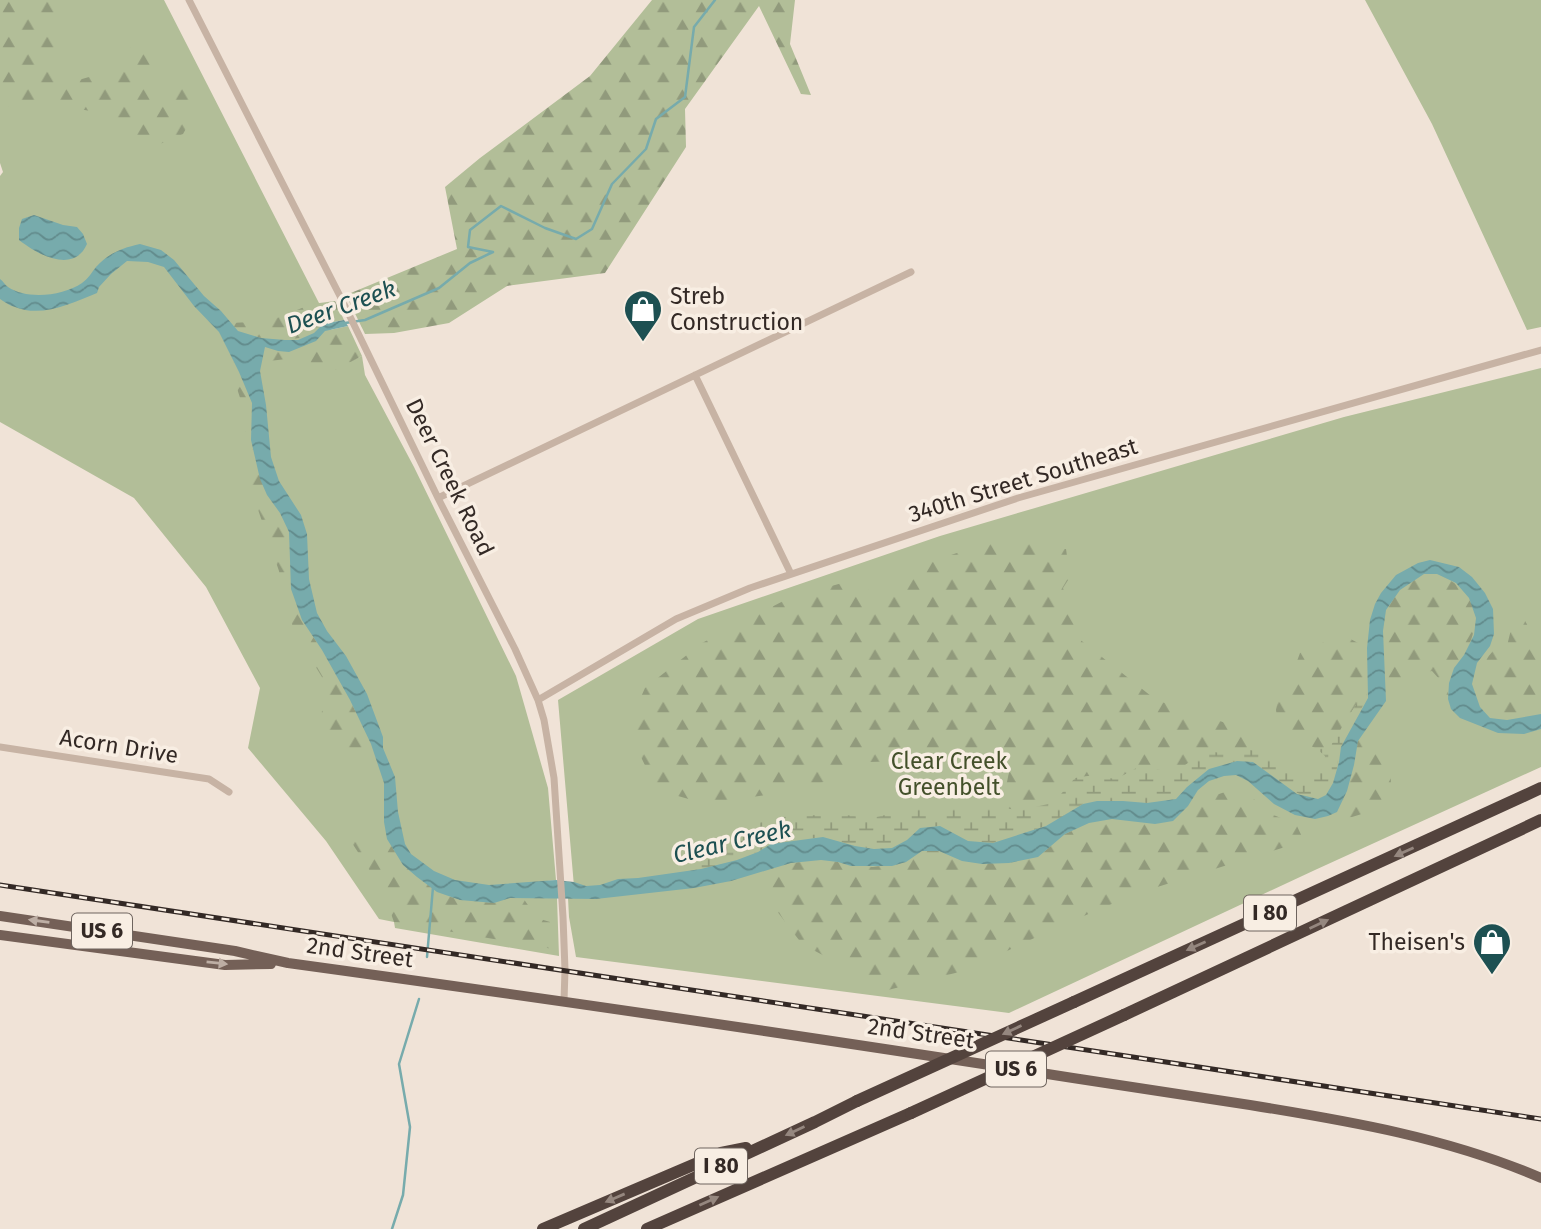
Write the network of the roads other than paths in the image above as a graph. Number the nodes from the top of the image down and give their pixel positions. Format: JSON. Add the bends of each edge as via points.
{"nodes":[{"id":1,"x":189,"y":0,"type":"edge"},
{"id":2,"x":911,"y":272,"type":"dead end"},
{"id":3,"x":1541,"y":350,"type":"edge"},
{"id":4,"x":695,"y":375,"type":"junction"},
{"id":5,"x":438,"y":498,"type":"junction"},
{"id":6,"x":791,"y":574,"type":"junction"},
{"id":7,"x":538,"y":700,"type":"junction"},
{"id":8,"x":0,"y":747,"type":"edge"},
{"id":9,"x":1541,"y":782,"type":"edge"},
{"id":10,"x":1541,"y":788,"type":"edge"},
{"id":11,"x":229,"y":792,"type":"dead end"},
{"id":12,"x":1541,"y":822,"type":"edge"},
{"id":13,"x":1466,"y":824,"type":"junction"},
{"id":14,"x":0,"y":916,"type":"edge"},
{"id":15,"x":0,"y":935,"type":"edge"},
{"id":16,"x":288,"y":963,"type":"junction"},
{"id":17,"x":564,"y":1001,"type":"junction"},
{"id":18,"x":771,"y":1143,"type":"junction"},
{"id":19,"x":1541,"y":1178,"type":"edge"},
{"id":20,"x":543,"y":1229,"type":"edge"},
{"id":21,"x":584,"y":1229,"type":"edge"},
{"id":22,"x":647,"y":1229,"type":"edge"}],
"edges":[{"from":1,"to":5,"type":"street","name":"Deer Creek Road"},
{"from":2,"to":4,"type":"street"},
{"from":3,"to":6,"type":"street","name":"340th Street Southeast","via":[[1018,498]]},
{"from":4,"to":5,"type":"street"},
{"from":4,"to":6,"type":"street"},
{"from":5,"to":7,"type":"street","name":"Deer Creek Road"},
{"from":6,"to":7,"type":"street","name":"340th Street Southeast","via":[[676,619]]},
{"from":7,"to":17,"type":"street","name":"Deer Creek Road","via":[[554,778],[561,858]]},
{"from":8,"to":11,"type":"street","name":"Acorn Drive","via":[[209,779]]},
{"from":9,"to":13,"type":"highway"},
{"from":10,"to":13,"type":"highway","number":"I 80"},
{"from":22,"to":12,"type":"highway","number":"I 80","one_way":true,"bridge":true,"via":[[911,1113]]},
{"from":13,"to":18,"type":"highway","number":"I 80","one_way":true,"bridge":true},
{"from":16,"to":14,"type":"main road","name":"2nd Street","number":"US 6","one_way":true},
{"from":15,"to":16,"type":"main road","name":"2nd Street","number":"US 6","one_way":true,"via":[[225,965]]},
{"from":16,"to":17,"type":"main road","name":"2nd Street","number":"US 6"},
{"from":17,"to":19,"type":"main road","name":"2nd Street","number":"US 6","via":[[1333,1118],[1471,1152]]},
{"from":18,"to":20,"type":"highway","one_way":true,"via":[[721,1153]]},
{"from":18,"to":21,"type":"highway","number":"I 80"}]}
